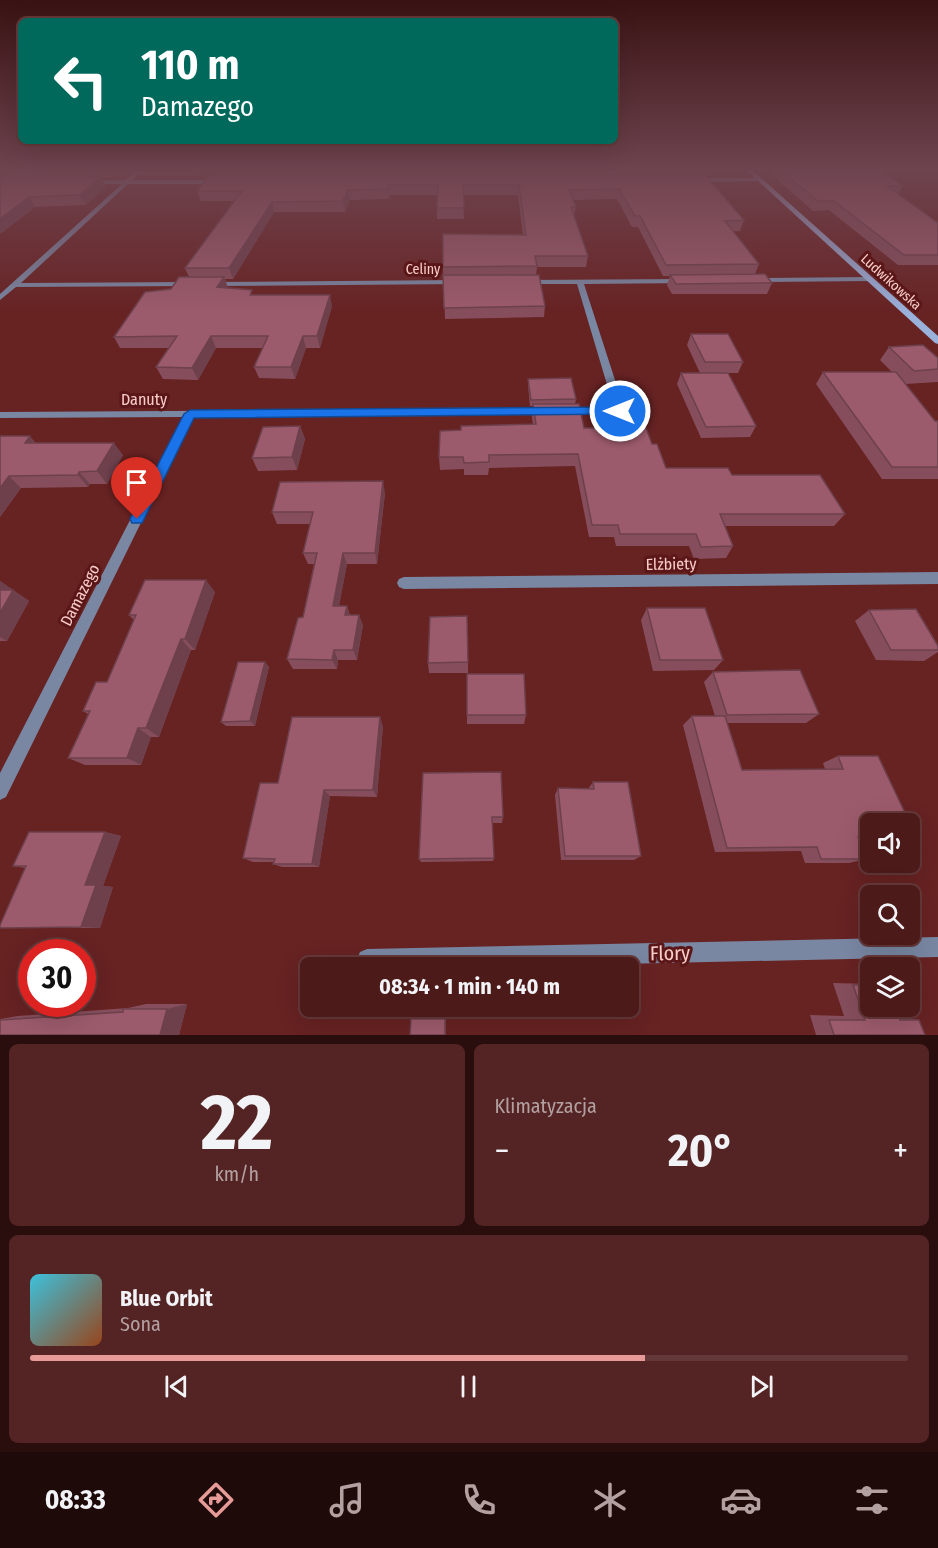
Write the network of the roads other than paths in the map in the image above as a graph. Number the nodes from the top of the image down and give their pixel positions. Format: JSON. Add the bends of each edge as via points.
{"nodes":[{"id":1,"x":88,"y":217,"type":"edge"},
{"id":2,"x":801,"y":217,"type":"edge"},
{"id":3,"x":869,"y":279,"type":"junction"},
{"id":4,"x":744,"y":280,"type":"edge"},
{"id":5,"x":698,"y":281,"type":"edge"},
{"id":6,"x":472,"y":282,"type":"edge"},
{"id":7,"x":517,"y":282,"type":"edge"},
{"id":8,"x":580,"y":282,"type":"junction"},
{"id":9,"x":14,"y":285,"type":"junction"},
{"id":10,"x":0,"y":298,"type":"edge"},
{"id":11,"x":938,"y":341,"type":"edge"},
{"id":12,"x":190,"y":414,"type":"junction"},
{"id":13,"x":0,"y":415,"type":"edge"},
{"id":14,"x":938,"y":578,"type":"edge"},
{"id":15,"x":404,"y":583,"type":"dead end"},
{"id":16,"x":0,"y":791,"type":"edge"},
{"id":17,"x":938,"y":947,"type":"edge"},
{"id":18,"x":462,"y":957,"type":"edge"}],
"edges":[{"from":1,"to":9,"type":"street"},
{"from":2,"to":3,"type":"street","name":"Ludwikowska"},
{"from":3,"to":4,"type":"street"},
{"from":3,"to":11,"type":"street","name":"Ludwikowska"},
{"from":5,"to":8,"type":"street"},
{"from":6,"to":9,"type":"street","name":"Celiny"},
{"from":7,"to":8,"type":"street"},
{"from":8,"to":12,"type":"street","name":"Danuty","via":[[620,411]]},
{"from":9,"to":10,"type":"street"},
{"from":12,"to":13,"type":"street","name":"Danuty"},
{"from":12,"to":16,"type":"street","name":"Damazego"},
{"from":14,"to":15,"type":"street","name":"Elżbiety"},
{"from":17,"to":18,"type":"street","name":"Flory"}]}
